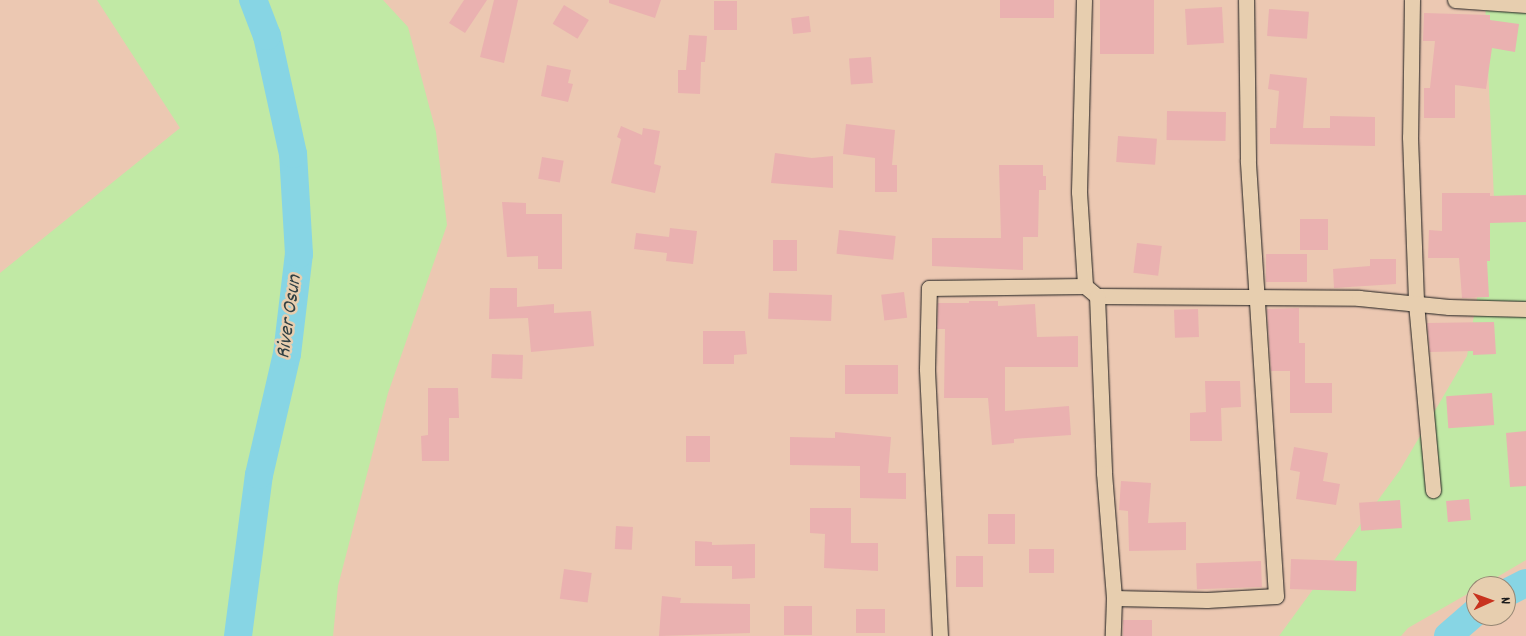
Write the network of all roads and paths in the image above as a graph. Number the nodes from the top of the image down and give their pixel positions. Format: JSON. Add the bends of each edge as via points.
{"nodes":[{"id":1,"x":1084,"y":0,"type":"edge"},
{"id":2,"x":1246,"y":0,"type":"edge"},
{"id":3,"x":1412,"y":0,"type":"edge"},
{"id":4,"x":1455,"y":0,"type":"edge"},
{"id":5,"x":1526,"y":5,"type":"edge"},
{"id":6,"x":1085,"y":286,"type":"junction"},
{"id":7,"x":1097,"y":296,"type":"junction"},
{"id":8,"x":1257,"y":297,"type":"junction"},
{"id":9,"x":1416,"y":303,"type":"junction"},
{"id":10,"x":1526,"y":308,"type":"edge"},
{"id":11,"x":1433,"y":490,"type":"dead end"},
{"id":12,"x":1114,"y":598,"type":"junction"},
{"id":13,"x":940,"y":636,"type":"edge"},
{"id":14,"x":1113,"y":636,"type":"edge"}],
"edges":[{"from":1,"to":6,"type":"street","via":[[1079,192]]},
{"from":2,"to":8,"type":"street","via":[[1248,160]]},
{"from":3,"to":9,"type":"street","via":[[1410,137]]},
{"from":4,"to":5,"type":"street"},
{"from":6,"to":7,"type":"street"},
{"from":6,"to":13,"type":"street","via":[[929,288],[927,368]]},
{"from":7,"to":8,"type":"street"},
{"from":7,"to":12,"type":"street","via":[[1104,473]]},
{"from":8,"to":9,"type":"street"},
{"from":8,"to":12,"type":"street","via":[[1276,596],[1207,600]]},
{"from":9,"to":10,"type":"street","via":[[1448,307]]},
{"from":9,"to":11,"type":"street"},
{"from":12,"to":14,"type":"street"}]}
